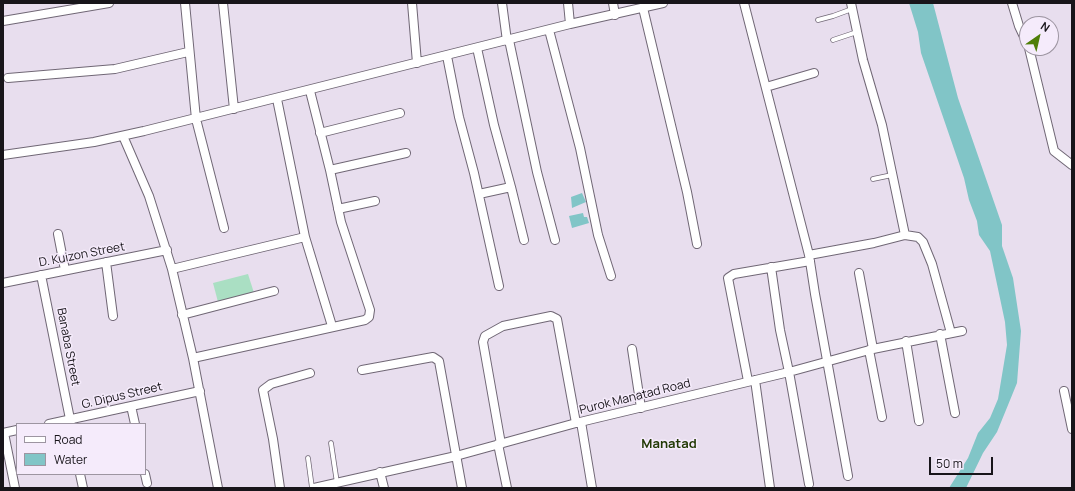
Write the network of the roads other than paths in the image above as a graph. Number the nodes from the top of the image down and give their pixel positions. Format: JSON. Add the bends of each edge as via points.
{"nodes":[{"id":1,"x":109,"y":3,"type":"edge"},
{"id":2,"x":185,"y":3,"type":"edge"},
{"id":3,"x":223,"y":3,"type":"edge"},
{"id":4,"x":412,"y":3,"type":"edge"},
{"id":5,"x":502,"y":3,"type":"edge"},
{"id":6,"x":568,"y":3,"type":"edge"},
{"id":7,"x":613,"y":3,"type":"edge"},
{"id":8,"x":663,"y":3,"type":"edge"},
{"id":9,"x":744,"y":3,"type":"edge"},
{"id":10,"x":1012,"y":3,"type":"edge"},
{"id":11,"x":851,"y":6,"type":"edge"},
{"id":12,"x":643,"y":8,"type":"junction"},
{"id":13,"x":615,"y":15,"type":"junction"},
{"id":14,"x":818,"y":20,"type":"dead end"},
{"id":15,"x":3,"y":21,"type":"edge"},
{"id":16,"x":570,"y":24,"type":"junction"},
{"id":17,"x":1019,"y":26,"type":"edge"},
{"id":18,"x":549,"y":30,"type":"junction"},
{"id":19,"x":857,"y":32,"type":"junction"},
{"id":20,"x":833,"y":40,"type":"dead end"},
{"id":21,"x":508,"y":41,"type":"junction"},
{"id":22,"x":477,"y":48,"type":"junction"},
{"id":23,"x":188,"y":52,"type":"junction"},
{"id":24,"x":447,"y":56,"type":"junction"},
{"id":25,"x":1031,"y":56,"type":"edge"},
{"id":26,"x":417,"y":63,"type":"junction"},
{"id":27,"x":814,"y":73,"type":"dead end"},
{"id":28,"x":8,"y":78,"type":"dead end"},
{"id":29,"x":766,"y":86,"type":"junction"},
{"id":30,"x":310,"y":91,"type":"junction"},
{"id":31,"x":277,"y":99,"type":"junction"},
{"id":32,"x":234,"y":109,"type":"junction"},
{"id":33,"x":400,"y":113,"type":"dead end"},
{"id":34,"x":196,"y":119,"type":"junction"},
{"id":35,"x":320,"y":133,"type":"junction"},
{"id":36,"x":123,"y":136,"type":"junction"},
{"id":37,"x":406,"y":153,"type":"dead end"},
{"id":38,"x":3,"y":155,"type":"edge"},
{"id":39,"x":1072,"y":165,"type":"edge"},
{"id":40,"x":330,"y":170,"type":"junction"},
{"id":41,"x":892,"y":175,"type":"junction"},
{"id":42,"x":873,"y":179,"type":"dead end"},
{"id":43,"x":511,"y":187,"type":"junction"},
{"id":44,"x":479,"y":194,"type":"junction"},
{"id":45,"x":375,"y":201,"type":"dead end"},
{"id":46,"x":338,"y":209,"type":"junction"},
{"id":47,"x":224,"y":228,"type":"dead end"},
{"id":48,"x":58,"y":234,"type":"dead end"},
{"id":49,"x":905,"y":235,"type":"junction"},
{"id":50,"x":305,"y":237,"type":"junction"},
{"id":51,"x":524,"y":240,"type":"dead end"},
{"id":52,"x":555,"y":240,"type":"dead end"},
{"id":53,"x":697,"y":244,"type":"dead end"},
{"id":54,"x":166,"y":250,"type":"junction"},
{"id":55,"x":810,"y":258,"type":"junction"},
{"id":56,"x":106,"y":262,"type":"junction"},
{"id":57,"x":771,"y":267,"type":"junction"},
{"id":58,"x":172,"y":269,"type":"junction"},
{"id":59,"x":65,"y":270,"type":"junction"},
{"id":60,"x":859,"y":273,"type":"dead end"},
{"id":61,"x":41,"y":275,"type":"junction"},
{"id":62,"x":611,"y":276,"type":"dead end"},
{"id":63,"x":3,"y":283,"type":"edge"},
{"id":64,"x":499,"y":286,"type":"dead end"},
{"id":65,"x":274,"y":291,"type":"dead end"},
{"id":66,"x":182,"y":315,"type":"junction"},
{"id":67,"x":113,"y":316,"type":"dead end"},
{"id":68,"x":332,"y":326,"type":"junction"},
{"id":69,"x":962,"y":331,"type":"dead end"},
{"id":70,"x":951,"y":333,"type":"junction"},
{"id":71,"x":940,"y":334,"type":"junction"},
{"id":72,"x":906,"y":341,"type":"junction"},
{"id":73,"x":632,"y":349,"type":"dead end"},
{"id":74,"x":871,"y":349,"type":"junction"},
{"id":75,"x":193,"y":358,"type":"junction"},
{"id":76,"x":828,"y":360,"type":"junction"},
{"id":77,"x":362,"y":370,"type":"dead end"},
{"id":78,"x":789,"y":372,"type":"junction"},
{"id":79,"x":310,"y":373,"type":"dead end"},
{"id":80,"x":752,"y":380,"type":"junction"},
{"id":81,"x":200,"y":391,"type":"junction"},
{"id":82,"x":1064,"y":391,"type":"dead end"},
{"id":83,"x":131,"y":406,"type":"junction"},
{"id":84,"x":641,"y":408,"type":"junction"},
{"id":85,"x":955,"y":413,"type":"dead end"},
{"id":86,"x":882,"y":417,"type":"dead end"},
{"id":87,"x":920,"y":421,"type":"dead end"},
{"id":88,"x":70,"y":422,"type":"edge"},
{"id":89,"x":60,"y":423,"type":"edge"},
{"id":90,"x":134,"y":423,"type":"edge"},
{"id":91,"x":579,"y":423,"type":"junction"},
{"id":92,"x":1072,"y":429,"type":"edge"},
{"id":93,"x":16,"y":430,"type":"edge"},
{"id":94,"x":4,"y":433,"type":"edge"},
{"id":95,"x":331,"y":443,"type":"dead end"},
{"id":96,"x":499,"y":444,"type":"junction"},
{"id":97,"x":456,"y":456,"type":"junction"},
{"id":98,"x":308,"y":458,"type":"dead end"},
{"id":99,"x":380,"y":472,"type":"junction"},
{"id":100,"x":80,"y":475,"type":"edge"},
{"id":101,"x":145,"y":475,"type":"edge"},
{"id":102,"x":848,"y":476,"type":"dead end"},
{"id":103,"x":147,"y":484,"type":"dead end"},
{"id":104,"x":809,"y":484,"type":"dead end"},
{"id":105,"x":336,"y":485,"type":"edge"},
{"id":106,"x":15,"y":488,"type":"edge"},
{"id":107,"x":83,"y":488,"type":"edge"},
{"id":108,"x":218,"y":488,"type":"edge"},
{"id":109,"x":280,"y":488,"type":"edge"},
{"id":110,"x":313,"y":488,"type":"edge"},
{"id":111,"x":384,"y":488,"type":"edge"},
{"id":112,"x":462,"y":488,"type":"edge"},
{"id":113,"x":507,"y":488,"type":"edge"},
{"id":114,"x":592,"y":488,"type":"edge"},
{"id":115,"x":770,"y":488,"type":"edge"}],
"edges":[{"from":1,"to":15,"type":"street"},
{"from":2,"to":23,"type":"street"},
{"from":3,"to":32,"type":"street"},
{"from":4,"to":26,"type":"street"},
{"from":5,"to":21,"type":"street"},
{"from":6,"to":16,"type":"street"},
{"from":7,"to":13,"type":"street"},
{"from":8,"to":12,"type":"street"},
{"from":9,"to":29,"type":"street"},
{"from":10,"to":17,"type":"street"},
{"from":11,"to":14,"type":"lane","via":[[833,16]]},
{"from":11,"to":19,"type":"street"},
{"from":12,"to":13,"type":"street"},
{"from":12,"to":53,"type":"street"},
{"from":13,"to":16,"type":"street"},
{"from":16,"to":18,"type":"street"},
{"from":18,"to":21,"type":"street"},
{"from":18,"to":62,"type":"street","via":[[580,148],[598,234]]},
{"from":19,"to":20,"type":"lane"},
{"from":19,"to":41,"type":"street","via":[[882,125]]},
{"from":21,"to":22,"type":"street"},
{"from":21,"to":52,"type":"street"},
{"from":22,"to":24,"type":"street"},
{"from":22,"to":43,"type":"street"},
{"from":23,"to":28,"type":"street","via":[[115,69]]},
{"from":23,"to":34,"type":"street"},
{"from":24,"to":26,"type":"street"},
{"from":24,"to":44,"type":"street","via":[[459,117]]},
{"from":25,"to":39,"type":"street","via":[[1054,151]]},
{"from":26,"to":30,"type":"street"},
{"from":27,"to":29,"type":"street"},
{"from":29,"to":55,"type":"street"},
{"from":30,"to":31,"type":"street"},
{"from":30,"to":35,"type":"street"},
{"from":31,"to":32,"type":"street"},
{"from":31,"to":50,"type":"street"},
{"from":32,"to":34,"type":"street"},
{"from":33,"to":35,"type":"street"},
{"from":34,"to":36,"type":"street"},
{"from":34,"to":47,"type":"street"},
{"from":35,"to":40,"type":"street"},
{"from":36,"to":38,"type":"street"},
{"from":36,"to":54,"type":"street","via":[[150,196]]},
{"from":37,"to":40,"type":"street"},
{"from":40,"to":46,"type":"street"},
{"from":41,"to":42,"type":"lane"},
{"from":41,"to":49,"type":"street"},
{"from":43,"to":44,"type":"street"},
{"from":43,"to":51,"type":"street"},
{"from":44,"to":64,"type":"street"},
{"from":45,"to":46,"type":"street"},
{"from":46,"to":68,"type":"street","via":[[370,313],[365,320]]},
{"from":48,"to":59,"type":"street"},
{"from":49,"to":55,"type":"street"},
{"from":49,"to":70,"type":"street","via":[[918,237],[923,242],[932,264]]},
{"from":50,"to":58,"type":"street"},
{"from":50,"to":68,"type":"street"},
{"from":54,"to":56,"type":"street","name":"D. Kuizon Street"},
{"from":54,"to":58,"type":"street"},
{"from":55,"to":57,"type":"street"},
{"from":55,"to":76,"type":"street"},
{"from":56,"to":59,"type":"street","name":"D. Kuizon Street"},
{"from":56,"to":67,"type":"street"},
{"from":57,"to":78,"type":"street"},
{"from":57,"to":80,"type":"street","via":[[734,274],[728,278]]},
{"from":58,"to":66,"type":"street"},
{"from":59,"to":61,"type":"street","name":"D. Kuizon Street"},
{"from":60,"to":74,"type":"street"},
{"from":61,"to":63,"type":"street","name":"D. Kuizon Street"},
{"from":61,"to":88,"type":"street","name":"Banaba Street"},
{"from":65,"to":66,"type":"street"},
{"from":66,"to":75,"type":"street"},
{"from":68,"to":75,"type":"street"},
{"from":69,"to":70,"type":"street","name":"Purok Manatad Road"},
{"from":70,"to":71,"type":"street","name":"Purok Manatad Road"},
{"from":71,"to":72,"type":"street","name":"Purok Manatad Road"},
{"from":71,"to":85,"type":"street"},
{"from":72,"to":74,"type":"street","name":"Purok Manatad Road"},
{"from":72,"to":87,"type":"street"},
{"from":73,"to":84,"type":"street"},
{"from":74,"to":76,"type":"street","name":"Purok Manatad Road"},
{"from":74,"to":86,"type":"street"},
{"from":75,"to":81,"type":"street"},
{"from":76,"to":78,"type":"street","name":"Purok Manatad Road"},
{"from":76,"to":102,"type":"street"},
{"from":77,"to":97,"type":"street","via":[[436,358],[440,367]]},
{"from":78,"to":80,"type":"street","name":"Purok Manatad Road"},
{"from":78,"to":104,"type":"street"},
{"from":79,"to":109,"type":"street","via":[[271,384],[263,390]]},
{"from":80,"to":84,"type":"street","name":"Purok Manatad Road"},
{"from":80,"to":115,"type":"street"},
{"from":81,"to":83,"type":"street","name":"G. Dipus Street"},
{"from":81,"to":108,"type":"street"},
{"from":82,"to":92,"type":"street"},
{"from":83,"to":88,"type":"street","name":"G. Dipus Street"},
{"from":83,"to":90,"type":"street"},
{"from":84,"to":91,"type":"street","name":"Purok Manatad Road"},
{"from":88,"to":89,"type":"street","name":"G. Dipus Street"},
{"from":91,"to":96,"type":"street","name":"Purok Manatad Road"},
{"from":91,"to":96,"type":"street","via":[[557,319],[551,316],[503,326],[485,336],[483,342]]},
{"from":91,"to":114,"type":"street"},
{"from":93,"to":94,"type":"street"},
{"from":94,"to":106,"type":"street"},
{"from":95,"to":105,"type":"lane"},
{"from":96,"to":97,"type":"street","name":"Purok Manatad Road"},
{"from":96,"to":113,"type":"street"},
{"from":97,"to":99,"type":"street","name":"Purok Manatad Road"},
{"from":97,"to":112,"type":"street"},
{"from":98,"to":110,"type":"lane"},
{"from":99,"to":105,"type":"street","name":"Purok Manatad Road"},
{"from":99,"to":111,"type":"street"},
{"from":100,"to":107,"type":"street"},
{"from":101,"to":103,"type":"street"},
{"from":105,"to":110,"type":"street","name":"Purok Manatad Road"}]}
